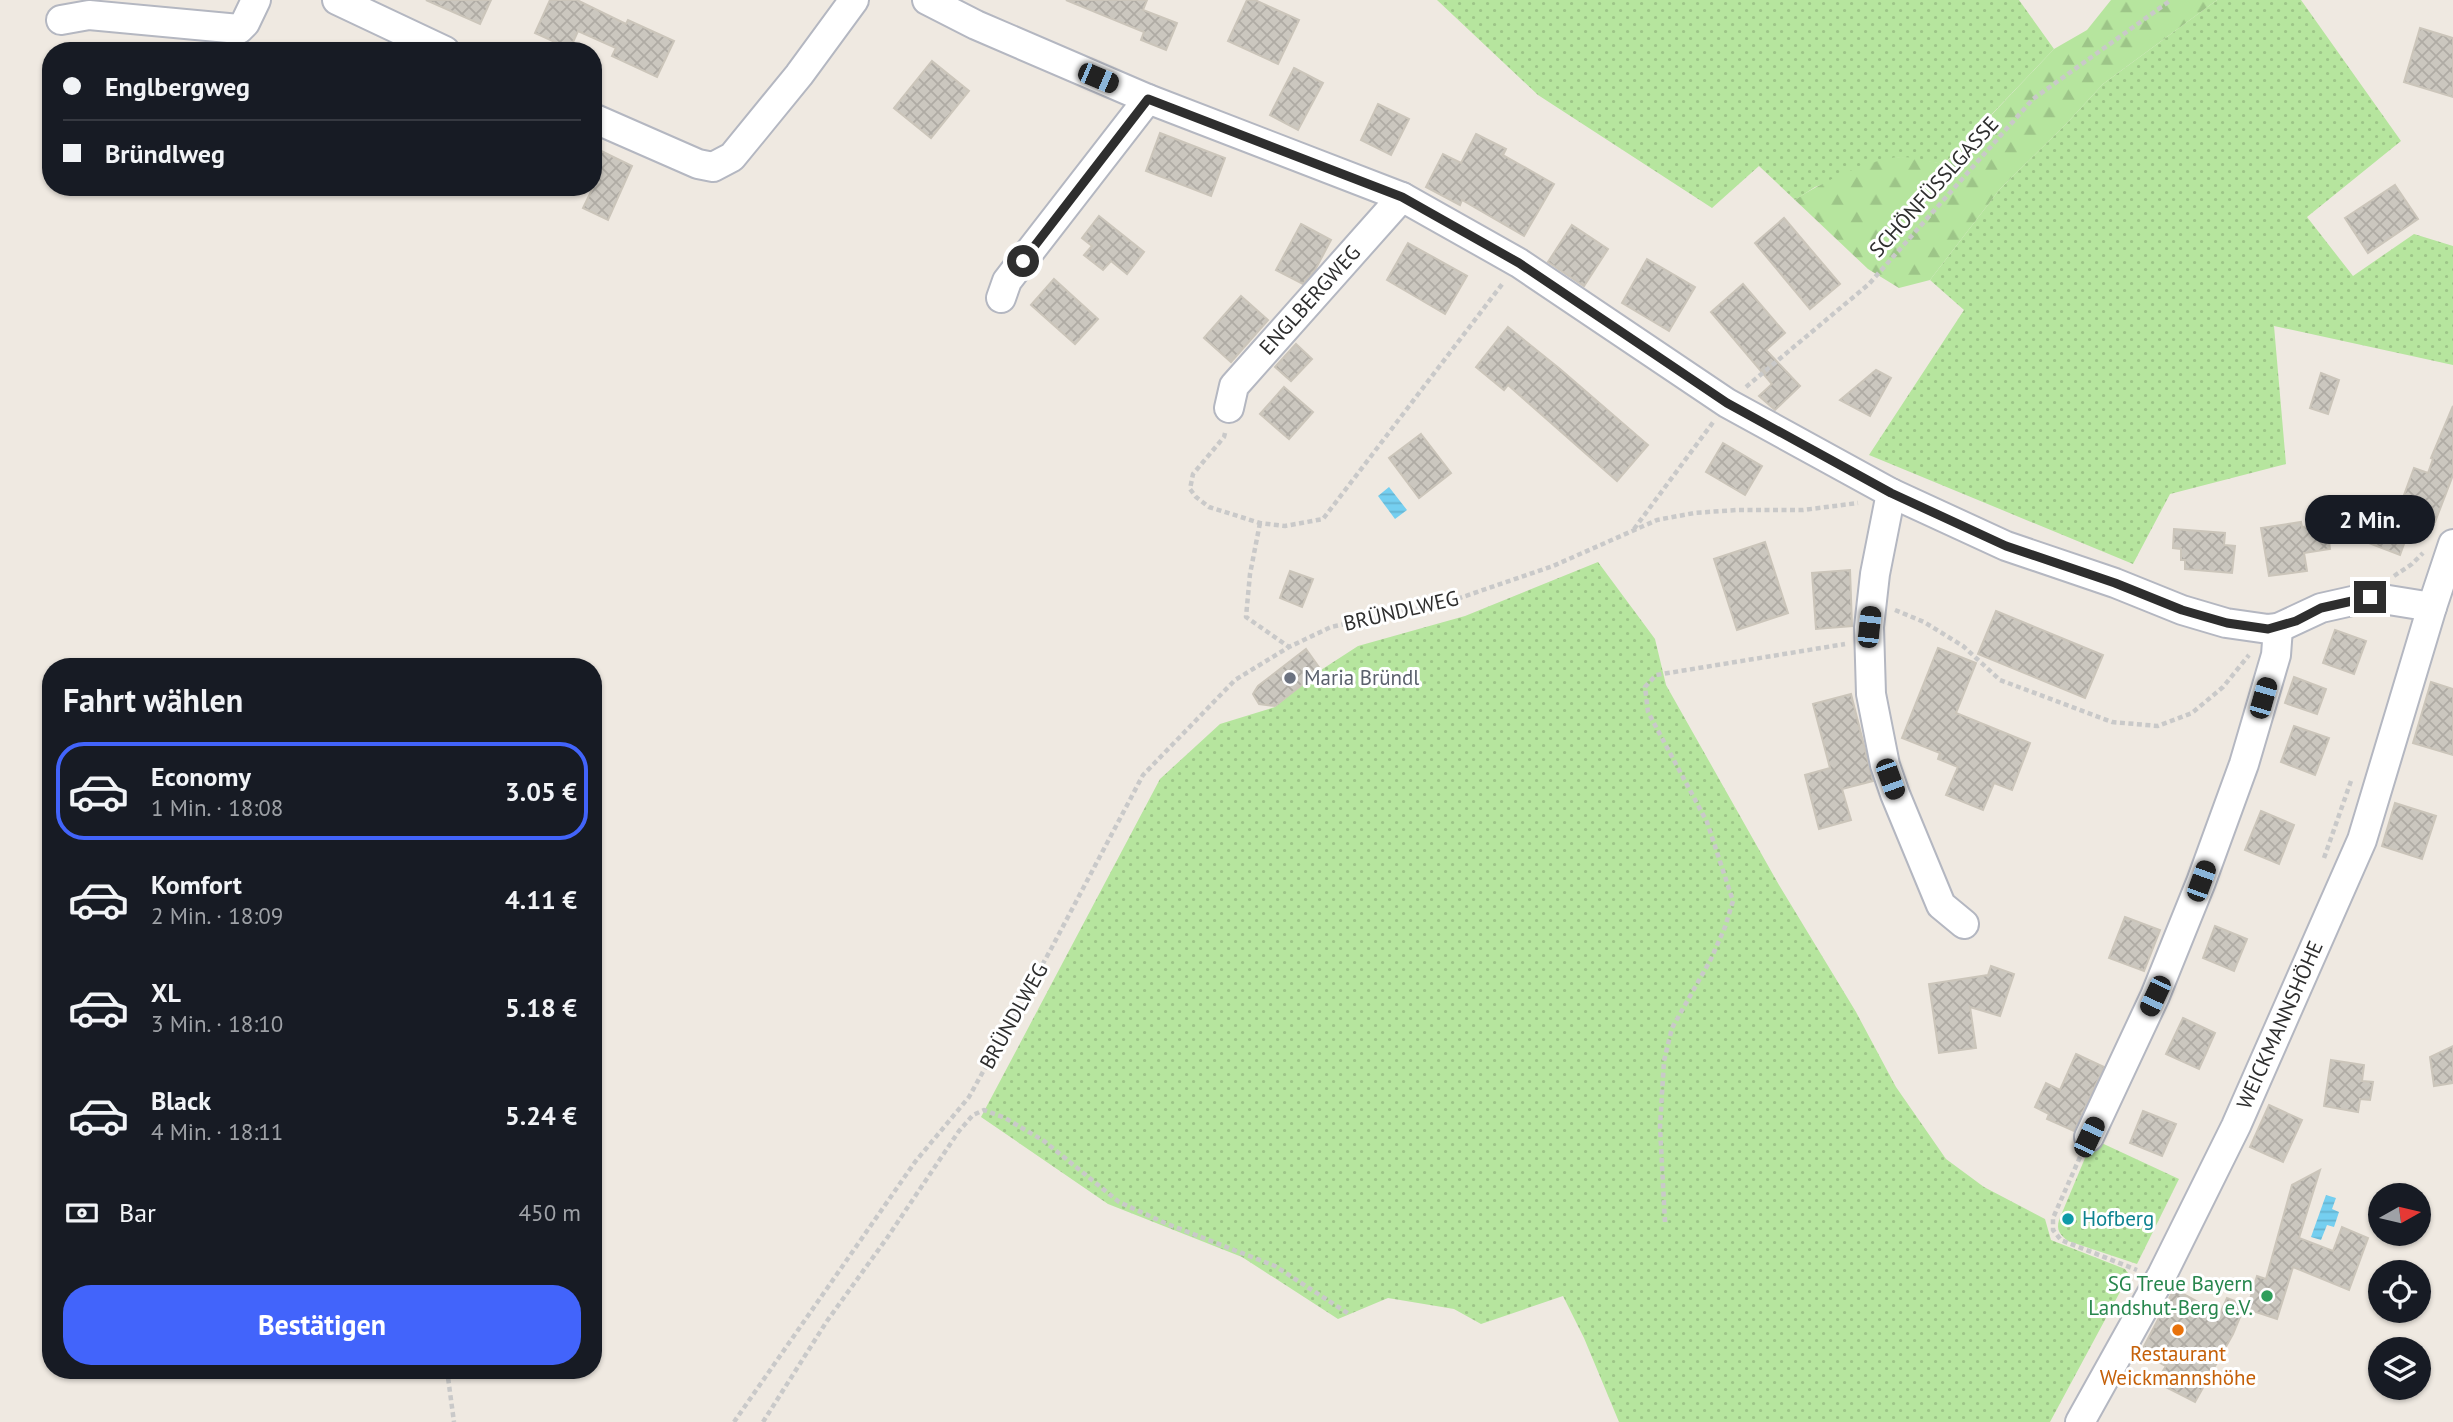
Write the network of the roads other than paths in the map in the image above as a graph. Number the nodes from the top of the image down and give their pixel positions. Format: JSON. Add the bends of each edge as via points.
{"nodes":[{"id":1,"x":256,"y":0,"type":"edge"},
{"id":2,"x":337,"y":0,"type":"edge"},
{"id":3,"x":854,"y":0,"type":"edge"},
{"id":4,"x":927,"y":0,"type":"edge"},
{"id":5,"x":61,"y":20,"type":"dead end"},
{"id":6,"x":426,"y":42,"type":"edge"},
{"id":7,"x":1148,"y":99,"type":"junction"},
{"id":8,"x":602,"y":122,"type":"edge"},
{"id":9,"x":1402,"y":197,"type":"junction"},
{"id":10,"x":1001,"y":298,"type":"dead end"},
{"id":11,"x":1229,"y":408,"type":"road end"},
{"id":12,"x":1891,"y":493,"type":"junction"},
{"id":13,"x":2453,"y":544,"type":"edge"},
{"id":14,"x":2441,"y":593,"type":"edge"},
{"id":15,"x":2273,"y":629,"type":"junction"},
{"id":16,"x":1964,"y":924,"type":"dead end"},
{"id":17,"x":2089,"y":1137,"type":"road end"},
{"id":18,"x":2080,"y":1422,"type":"edge"}],
"edges":[{"from":1,"to":5,"type":"street","via":[[239,29],[89,15]]},
{"from":2,"to":6,"type":"street"},
{"from":3,"to":8,"type":"street","via":[[732,158],[713,167],[698,164]]},
{"from":4,"to":7,"type":"street"},
{"from":7,"to":9,"type":"street"},
{"from":7,"to":10,"type":"street","via":[[1007,281]]},
{"from":9,"to":11,"type":"street","name":"ENGLBERGWEG","via":[[1234,386]]},
{"from":9,"to":12,"type":"street","via":[[1519,263],[1727,403]]},
{"from":12,"to":15,"type":"street","via":[[2006,546],[2182,610],[2227,623]]},
{"from":12,"to":16,"type":"street","via":[[1872,600],[1871,694],[1885,765],[1941,905]]},
{"from":13,"to":14,"type":"street","name":"WEICKMANNSHÖHE"},
{"from":14,"to":15,"type":"street","via":[[2370,597],[2321,608]]},
{"from":14,"to":18,"type":"street","name":"WEICKMANNSHÖHE","via":[[2362,840],[2236,1126],[2150,1272]]},
{"from":15,"to":17,"type":"street","via":[[2276,655],[2244,764],[2155,996]]}]}
